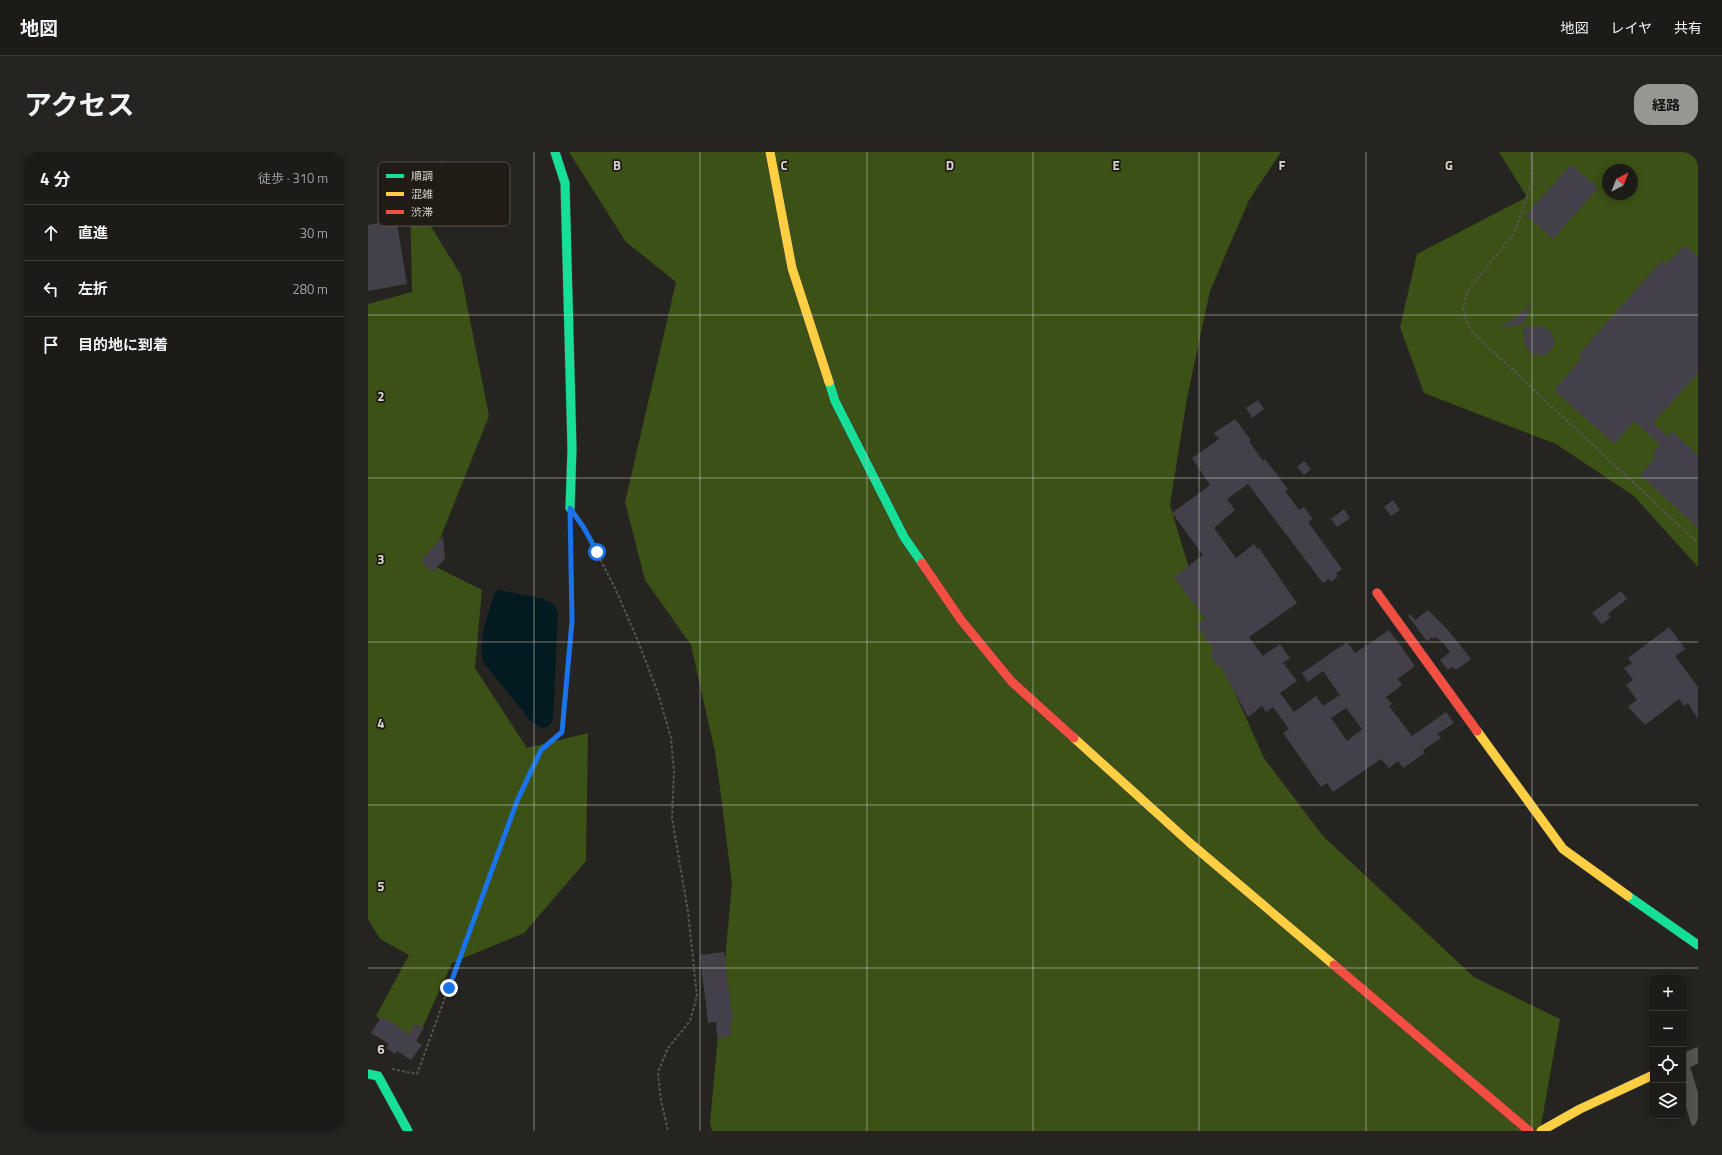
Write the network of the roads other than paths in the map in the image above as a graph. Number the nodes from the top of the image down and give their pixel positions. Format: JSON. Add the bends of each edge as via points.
{"nodes":[{"id":1,"x":555,"y":152,"type":"edge"},
{"id":2,"x":770,"y":152,"type":"edge"},
{"id":3,"x":570,"y":508,"type":"road end"},
{"id":4,"x":1377,"y":593,"type":"dead end"},
{"id":5,"x":1698,"y":945,"type":"edge"},
{"id":6,"x":1698,"y":1055,"type":"edge"},
{"id":7,"x":1686,"y":1061,"type":"edge"},
{"id":8,"x":368,"y":1074,"type":"edge"},
{"id":9,"x":1650,"y":1076,"type":"edge"},
{"id":10,"x":1686,"y":1080,"type":"edge"},
{"id":11,"x":1698,"y":1120,"type":"edge"},
{"id":12,"x":408,"y":1131,"type":"edge"},
{"id":13,"x":1529,"y":1131,"type":"edge"},
{"id":14,"x":1541,"y":1131,"type":"edge"}],
"edges":[{"from":1,"to":3,"type":"street","via":[[565,183],[572,449]]},
{"from":2,"to":13,"type":"street","via":[[792,268],[835,401],[904,537],[961,620],[1012,682],[1184,838]]},
{"from":4,"to":5,"type":"street","via":[[1563,849]]},
{"from":6,"to":7,"type":"street"},
{"from":8,"to":12,"type":"street","via":[[378,1076]]},
{"from":9,"to":14,"type":"street","via":[[1580,1109]]},
{"from":10,"to":11,"type":"street"}]}
